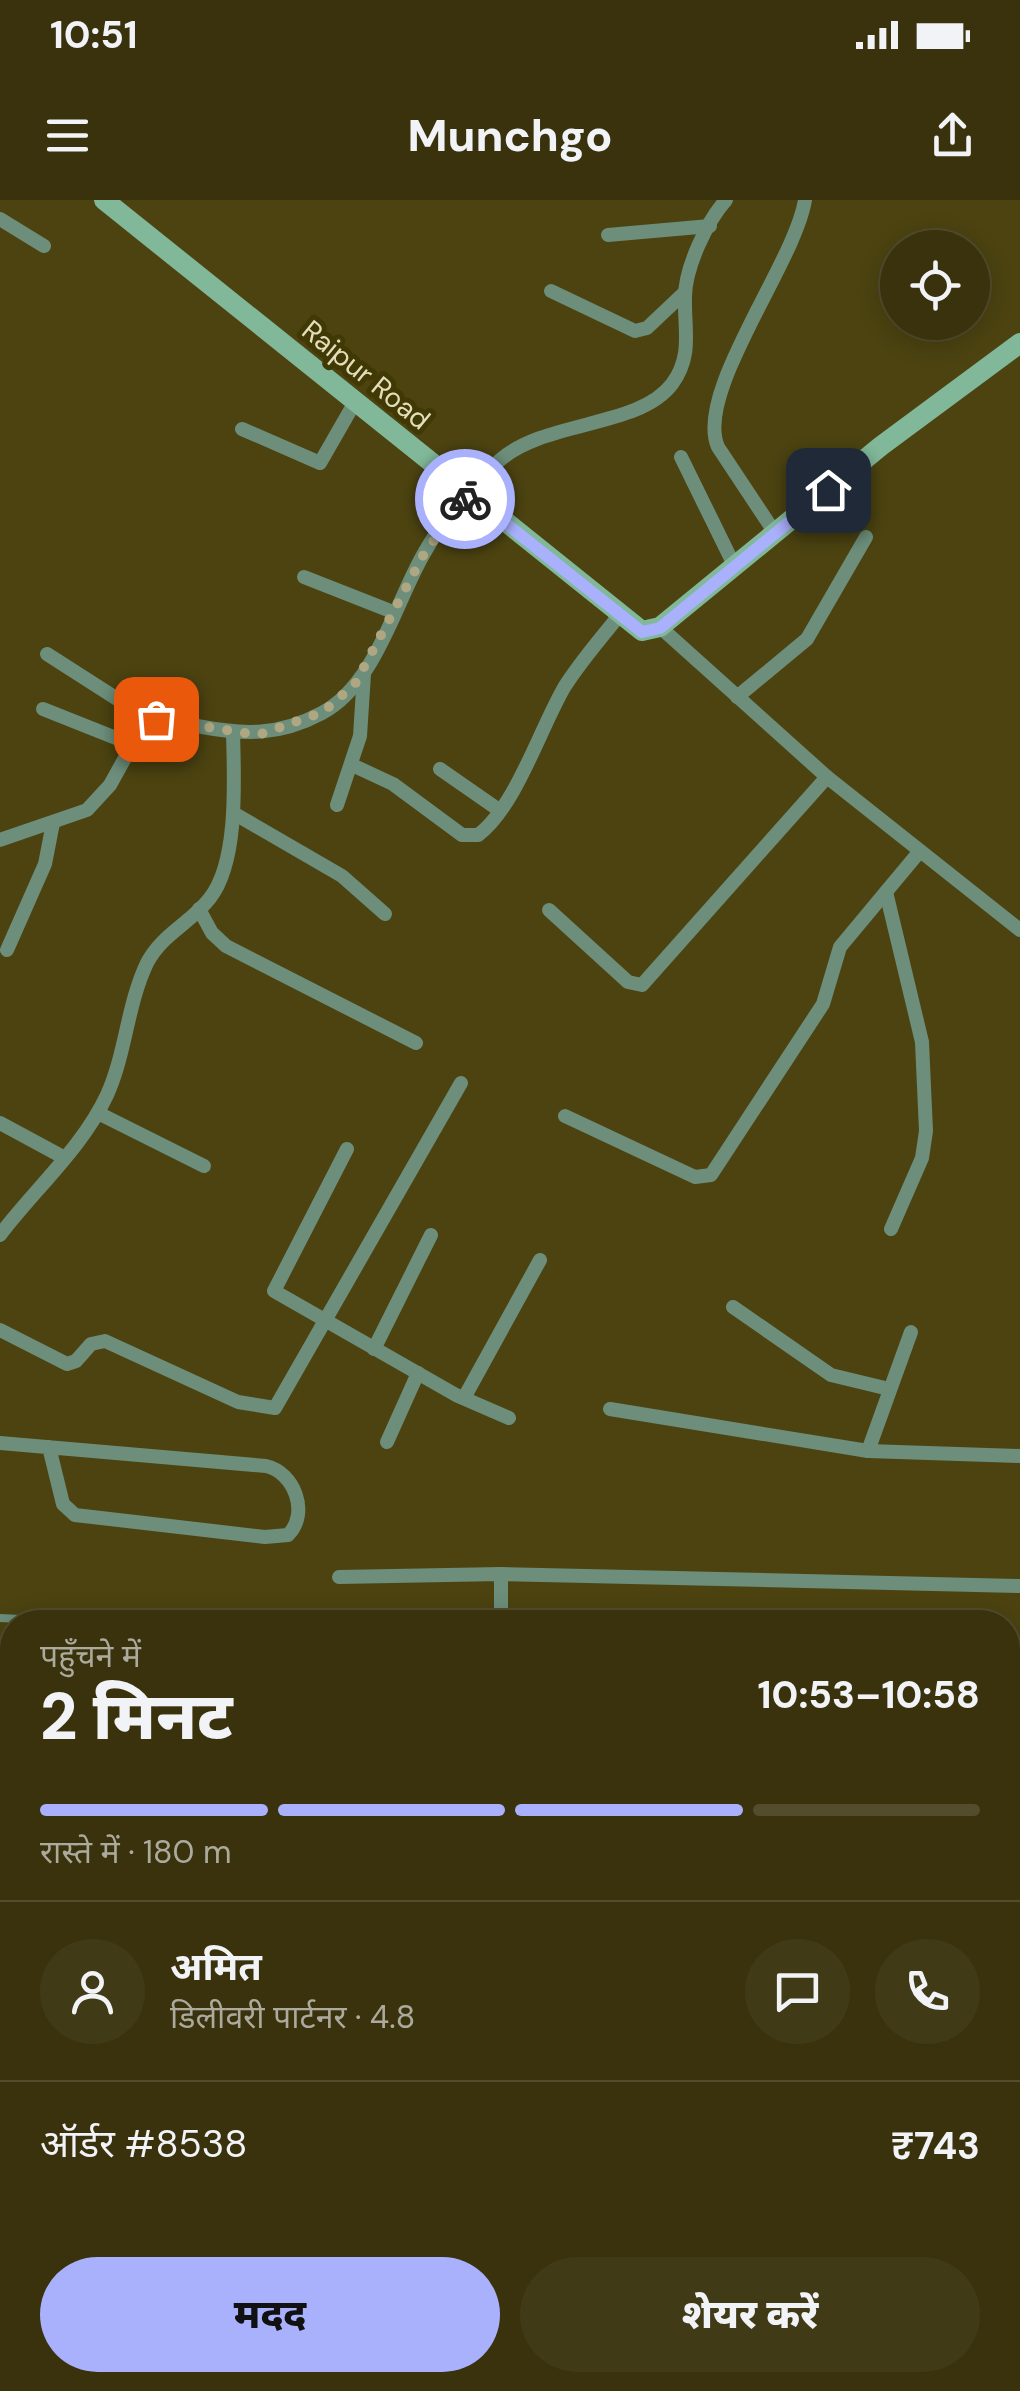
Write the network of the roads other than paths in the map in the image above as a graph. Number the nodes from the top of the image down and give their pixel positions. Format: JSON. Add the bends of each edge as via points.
{"nodes":[{"id":1,"x":104,"y":200,"type":"edge"},
{"id":2,"x":726,"y":200,"type":"edge"},
{"id":3,"x":805,"y":200,"type":"edge"},
{"id":4,"x":0,"y":219,"type":"edge"},
{"id":5,"x":710,"y":226,"type":"junction"},
{"id":6,"x":608,"y":235,"type":"dead end"},
{"id":7,"x":44,"y":246,"type":"dead end"},
{"id":8,"x":551,"y":291,"type":"dead end"},
{"id":9,"x":684,"y":293,"type":"junction"},
{"id":10,"x":1020,"y":343,"type":"edge"},
{"id":11,"x":355,"y":402,"type":"junction"},
{"id":12,"x":242,"y":429,"type":"dead end"},
{"id":13,"x":680,"y":457,"type":"dead end"},
{"id":14,"x":469,"y":494,"type":"junction"},
{"id":15,"x":775,"y":534,"type":"junction"},
{"id":16,"x":866,"y":537,"type":"dead end"},
{"id":17,"x":735,"y":567,"type":"junction"},
{"id":18,"x":304,"y":577,"type":"dead end"},
{"id":19,"x":393,"y":612,"type":"junction"},
{"id":20,"x":618,"y":617,"type":"junction"},
{"id":21,"x":660,"y":628,"type":"junction"},
{"id":22,"x":47,"y":654,"type":"dead end"},
{"id":23,"x":364,"y":669,"type":"junction"},
{"id":24,"x":737,"y":697,"type":"junction"},
{"id":25,"x":43,"y":709,"type":"dead end"},
{"id":26,"x":150,"y":720,"type":"junction"},
{"id":27,"x":233,"y":733,"type":"junction"},
{"id":28,"x":131,"y":744,"type":"junction"},
{"id":29,"x":352,"y":764,"type":"junction"},
{"id":30,"x":440,"y":769,"type":"dead end"},
{"id":31,"x":827,"y":778,"type":"junction"},
{"id":32,"x":337,"y":805,"type":"dead end"},
{"id":33,"x":498,"y":810,"type":"junction"},
{"id":34,"x":235,"y":814,"type":"junction"},
{"id":35,"x":54,"y":823,"type":"junction"},
{"id":36,"x":0,"y":840,"type":"edge"},
{"id":37,"x":920,"y":851,"type":"junction"},
{"id":38,"x":886,"y":892,"type":"junction"},
{"id":39,"x":199,"y":909,"type":"junction"},
{"id":40,"x":549,"y":910,"type":"dead end"},
{"id":41,"x":386,"y":914,"type":"dead end"},
{"id":42,"x":1020,"y":930,"type":"edge"},
{"id":43,"x":7,"y":950,"type":"dead end"},
{"id":44,"x":416,"y":1043,"type":"dead end"},
{"id":45,"x":461,"y":1082,"type":"dead end"},
{"id":46,"x":98,"y":1112,"type":"junction"},
{"id":47,"x":564,"y":1116,"type":"dead end"},
{"id":48,"x":0,"y":1123,"type":"edge"},
{"id":49,"x":346,"y":1148,"type":"dead end"},
{"id":50,"x":63,"y":1157,"type":"junction"},
{"id":51,"x":204,"y":1166,"type":"dead end"},
{"id":52,"x":891,"y":1229,"type":"dead end"},
{"id":53,"x":431,"y":1234,"type":"dead end"},
{"id":54,"x":0,"y":1235,"type":"edge"},
{"id":55,"x":540,"y":1260,"type":"dead end"},
{"id":56,"x":734,"y":1307,"type":"dead end"},
{"id":57,"x":324,"y":1320,"type":"junction"},
{"id":58,"x":0,"y":1330,"type":"edge"},
{"id":59,"x":911,"y":1332,"type":"dead end"},
{"id":60,"x":374,"y":1349,"type":"junction"},
{"id":61,"x":418,"y":1373,"type":"junction"},
{"id":62,"x":889,"y":1389,"type":"junction"},
{"id":63,"x":464,"y":1398,"type":"junction"},
{"id":64,"x":610,"y":1409,"type":"dead end"},
{"id":65,"x":509,"y":1418,"type":"dead end"},
{"id":66,"x":387,"y":1442,"type":"dead end"},
{"id":67,"x":0,"y":1443,"type":"edge"},
{"id":68,"x":49,"y":1447,"type":"junction"},
{"id":69,"x":868,"y":1451,"type":"junction"},
{"id":70,"x":1020,"y":1456,"type":"edge"},
{"id":71,"x":501,"y":1574,"type":"junction"},
{"id":72,"x":339,"y":1576,"type":"dead end"},
{"id":73,"x":1020,"y":1586,"type":"edge"},
{"id":74,"x":501,"y":1610,"type":"edge"}],
"edges":[{"from":1,"to":11,"type":"main road","name":"Raipur Road"},
{"from":2,"to":5,"type":"street"},
{"from":3,"to":15,"type":"street","via":[[776,278],[733,354],[714,432]]},
{"from":4,"to":7,"type":"street"},
{"from":5,"to":6,"type":"street"},
{"from":5,"to":9,"type":"street"},
{"from":8,"to":9,"type":"street","via":[[635,331]]},
{"from":9,"to":14,"type":"street","via":[[687,355],[670,387],[643,405],[524,444]]},
{"from":10,"to":15,"type":"main road"},
{"from":11,"to":12,"type":"street","via":[[320,462]]},
{"from":11,"to":14,"type":"main road","name":"Raipur Road"},
{"from":13,"to":17,"type":"street"},
{"from":14,"to":19,"type":"street","via":[[425,552]]},
{"from":14,"to":20,"type":"main road","name":"Raipur Road"},
{"from":15,"to":17,"type":"main road"},
{"from":16,"to":24,"type":"street","via":[[806,639]]},
{"from":17,"to":21,"type":"main road"},
{"from":18,"to":19,"type":"street"},
{"from":19,"to":23,"type":"street"},
{"from":20,"to":21,"type":"main road","name":"Raipur Road","via":[[642,632]]},
{"from":20,"to":33,"type":"street","via":[[564,688]]},
{"from":21,"to":24,"type":"street"},
{"from":22,"to":26,"type":"street"},
{"from":23,"to":27,"type":"street","via":[[323,712],[267,734]]},
{"from":23,"to":29,"type":"street"},
{"from":24,"to":31,"type":"street"},
{"from":25,"to":28,"type":"street"},
{"from":26,"to":27,"type":"street"},
{"from":26,"to":28,"type":"street"},
{"from":27,"to":34,"type":"street"},
{"from":28,"to":35,"type":"street","via":[[97,802]]},
{"from":29,"to":32,"type":"street"},
{"from":29,"to":33,"type":"street","via":[[393,784],[462,835],[478,835]]},
{"from":30,"to":33,"type":"street"},
{"from":31,"to":37,"type":"street"},
{"from":31,"to":40,"type":"street","via":[[642,985],[628,982]]},
{"from":34,"to":39,"type":"street","via":[[218,885]]},
{"from":34,"to":41,"type":"street","via":[[342,876]]},
{"from":35,"to":36,"type":"street"},
{"from":35,"to":43,"type":"street","via":[[46,864]]},
{"from":37,"to":38,"type":"street"},
{"from":37,"to":42,"type":"street"},
{"from":38,"to":47,"type":"street","via":[[840,948],[824,1004],[711,1175],[694,1177]]},
{"from":38,"to":52,"type":"street","via":[[922,1042],[926,1131],[922,1158]]},
{"from":39,"to":44,"type":"street","via":[[226,946]]},
{"from":39,"to":46,"type":"street","via":[[164,938],[146,965],[120,1062]]},
{"from":45,"to":57,"type":"street"},
{"from":46,"to":50,"type":"street"},
{"from":46,"to":51,"type":"street"},
{"from":48,"to":50,"type":"street"},
{"from":49,"to":57,"type":"street","via":[[273,1288]]},
{"from":50,"to":54,"type":"street"},
{"from":53,"to":60,"type":"street"},
{"from":55,"to":63,"type":"street"},
{"from":56,"to":62,"type":"street","via":[[831,1375]]},
{"from":57,"to":58,"type":"street","via":[[280,1404],[268,1410],[105,1341],[67,1364]]},
{"from":57,"to":60,"type":"street"},
{"from":59,"to":62,"type":"street"},
{"from":60,"to":61,"type":"street"},
{"from":61,"to":63,"type":"street"},
{"from":61,"to":66,"type":"street"},
{"from":62,"to":69,"type":"street"},
{"from":63,"to":65,"type":"street"},
{"from":64,"to":69,"type":"street"},
{"from":67,"to":68,"type":"street"},
{"from":68,"to":68,"type":"street","via":[[277,1468],[294,1488],[297,1520],[288,1534],[265,1537],[75,1515],[63,1504]]},
{"from":69,"to":70,"type":"street"},
{"from":71,"to":72,"type":"street"},
{"from":71,"to":73,"type":"street"},
{"from":71,"to":74,"type":"street"}]}
